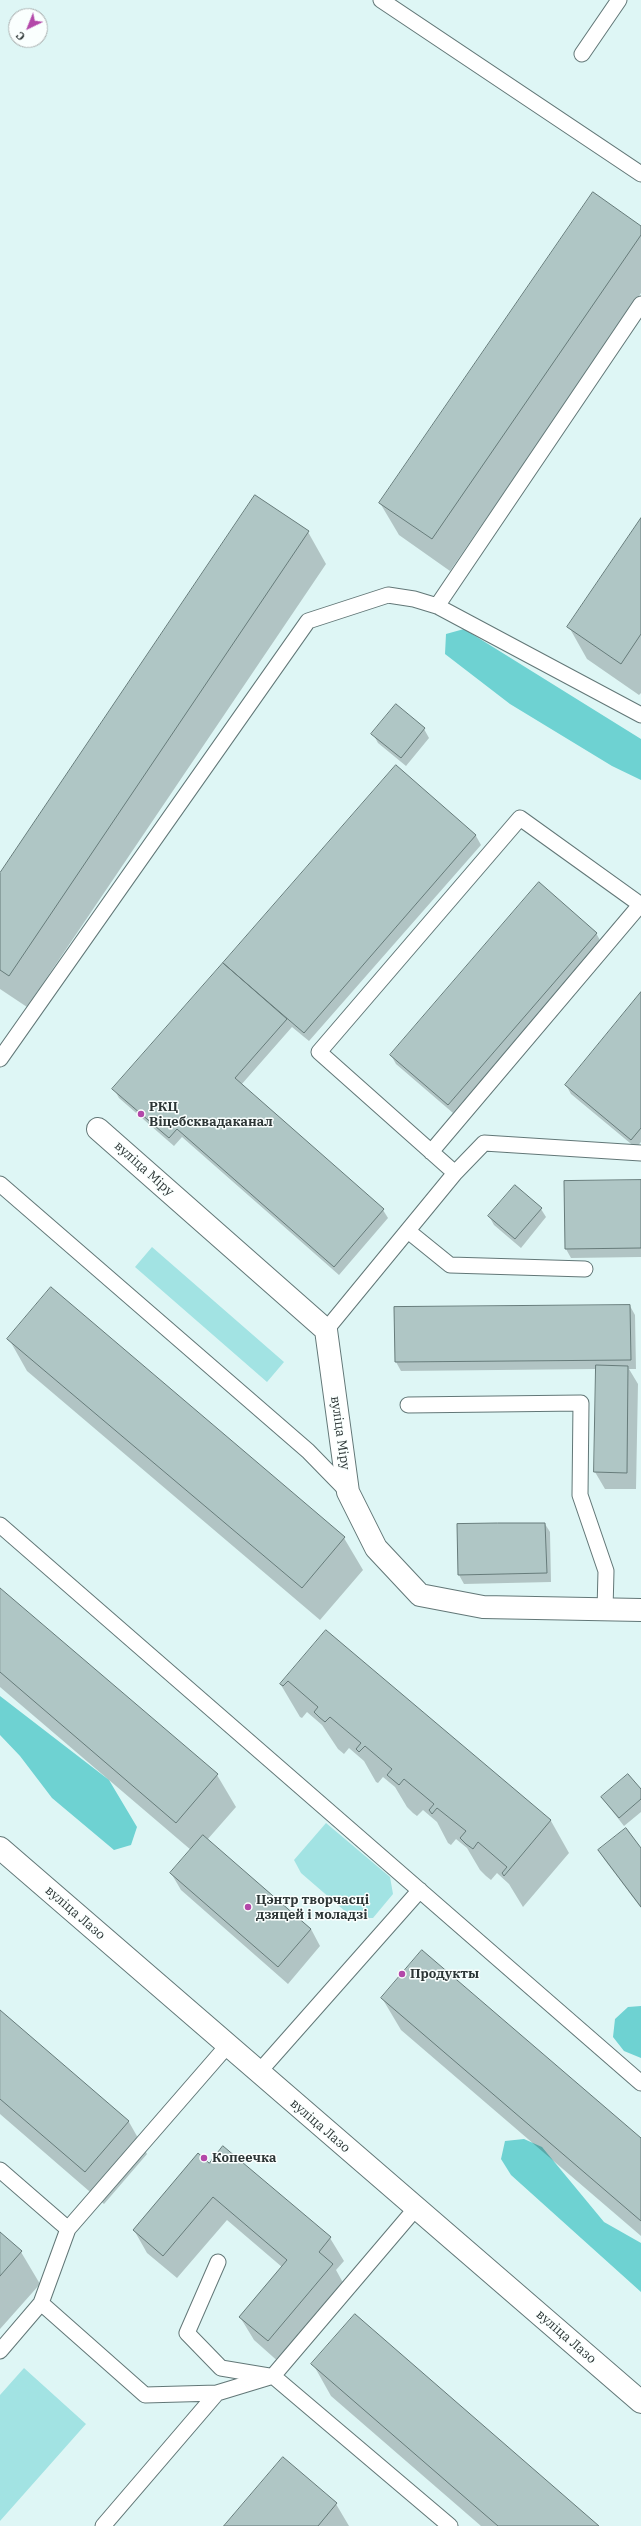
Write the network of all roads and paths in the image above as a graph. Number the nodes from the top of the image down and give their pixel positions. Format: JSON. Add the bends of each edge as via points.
{"nodes":[{"id":1,"x":381,"y":0,"type":"edge"},
{"id":2,"x":618,"y":0,"type":"edge"},
{"id":3,"x":582,"y":54,"type":"dead end"},
{"id":4,"x":641,"y":174,"type":"edge"},
{"id":5,"x":641,"y":304,"type":"edge"},
{"id":6,"x":437,"y":606,"type":"junction"},
{"id":7,"x":638,"y":708,"type":"edge"},
{"id":8,"x":641,"y":905,"type":"edge"},
{"id":9,"x":2,"y":1052,"type":"edge"},
{"id":10,"x":98,"y":1129,"type":"dead end"},
{"id":11,"x":431,"y":1152,"type":"junction"},
{"id":12,"x":641,"y":1153,"type":"edge"},
{"id":13,"x":455,"y":1174,"type":"junction"},
{"id":14,"x":0,"y":1184,"type":"edge"},
{"id":15,"x":408,"y":1230,"type":"junction"},
{"id":16,"x":584,"y":1269,"type":"dead end"},
{"id":17,"x":326,"y":1330,"type":"junction"},
{"id":18,"x":408,"y":1405,"type":"dead end"},
{"id":19,"x":348,"y":1492,"type":"junction"},
{"id":20,"x":0,"y":1525,"type":"edge"},
{"id":21,"x":605,"y":1610,"type":"junction"},
{"id":22,"x":641,"y":1610,"type":"edge"},
{"id":23,"x":0,"y":1848,"type":"edge"},
{"id":24,"x":420,"y":1890,"type":"junction"},
{"id":25,"x":227,"y":2046,"type":"junction"},
{"id":26,"x":259,"y":2072,"type":"junction"},
{"id":27,"x":641,"y":2083,"type":"edge"},
{"id":28,"x":0,"y":2170,"type":"edge"},
{"id":29,"x":416,"y":2208,"type":"junction"},
{"id":30,"x":68,"y":2229,"type":"junction"},
{"id":31,"x":218,"y":2262,"type":"dead end"},
{"id":32,"x":41,"y":2303,"type":"junction"},
{"id":33,"x":0,"y":2350,"type":"edge"},
{"id":34,"x":274,"y":2376,"type":"junction"},
{"id":35,"x":217,"y":2393,"type":"junction"},
{"id":36,"x":641,"y":2402,"type":"edge"},
{"id":37,"x":433,"y":2521,"type":"edge"},
{"id":38,"x":102,"y":2526,"type":"edge"},
{"id":39,"x":450,"y":2526,"type":"edge"}],
"edges":[{"from":1,"to":4,"type":"lane"},
{"from":2,"to":3,"type":"lane"},
{"from":5,"to":6,"type":"lane"},
{"from":6,"to":7,"type":"lane"},
{"from":6,"to":9,"type":"lane","via":[[388,595],[308,621]]},
{"from":8,"to":11,"type":"lane"},
{"from":8,"to":11,"type":"lane","via":[[520,818],[319,1052]]},
{"from":10,"to":17,"type":"street","name":"вуліца Міру"},
{"from":11,"to":13,"type":"lane"},
{"from":12,"to":13,"type":"lane","via":[[484,1143]]},
{"from":13,"to":15,"type":"lane"},
{"from":14,"to":19,"type":"lane","via":[[308,1451]]},
{"from":15,"to":16,"type":"lane","via":[[450,1264]]},
{"from":15,"to":17,"type":"lane"},
{"from":17,"to":19,"type":"street","name":"вуліца Міру"},
{"from":18,"to":21,"type":"lane","via":[[581,1403],[580,1495],[606,1571]]},
{"from":19,"to":21,"type":"street","name":"вуліца Міру","via":[[376,1548],[420,1595],[483,1607]]},
{"from":20,"to":24,"type":"lane"},
{"from":21,"to":22,"type":"street","name":"вуліца Міру"},
{"from":23,"to":25,"type":"street","name":"вуліца Лазо"},
{"from":24,"to":26,"type":"lane"},
{"from":24,"to":27,"type":"lane"},
{"from":25,"to":26,"type":"street","name":"вуліца Лазо"},
{"from":25,"to":30,"type":"lane"},
{"from":26,"to":29,"type":"street","name":"вуліца Лазо"},
{"from":28,"to":30,"type":"lane"},
{"from":29,"to":34,"type":"lane"},
{"from":29,"to":36,"type":"street","name":"вуліца Лазо"},
{"from":30,"to":32,"type":"lane"},
{"from":31,"to":34,"type":"lane","via":[[187,2333],[221,2368]]},
{"from":32,"to":33,"type":"lane"},
{"from":32,"to":35,"type":"lane","via":[[145,2395]]},
{"from":34,"to":35,"type":"lane"},
{"from":34,"to":37,"type":"lane"},
{"from":35,"to":38,"type":"lane"},
{"from":37,"to":39,"type":"lane"}]}
